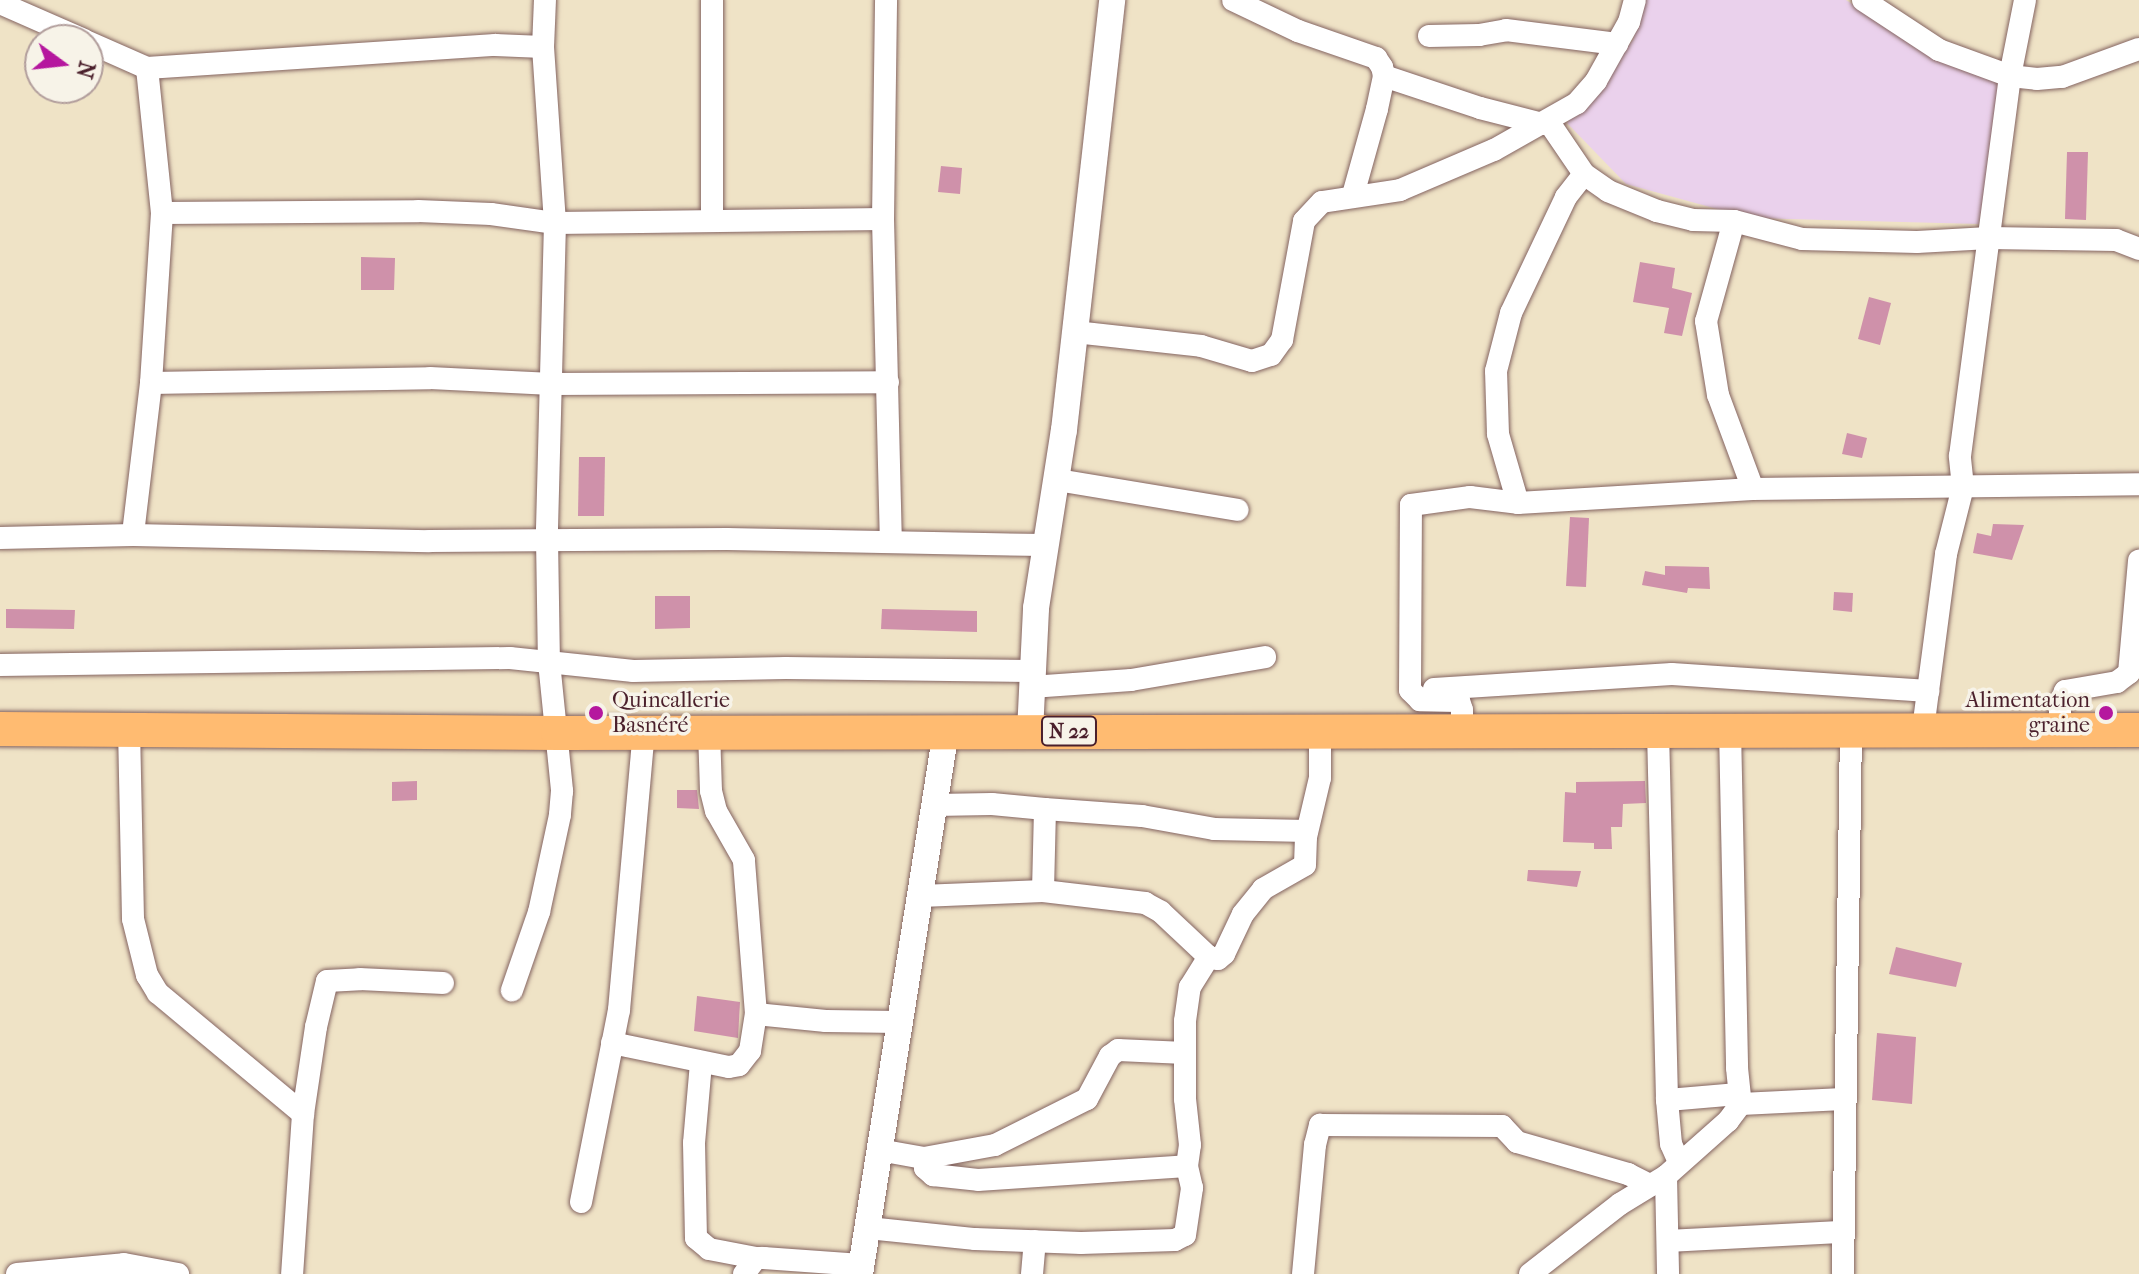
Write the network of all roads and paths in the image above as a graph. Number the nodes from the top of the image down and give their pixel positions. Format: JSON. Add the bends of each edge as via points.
{"nodes":[{"id":1,"x":545,"y":0,"type":"edge"},
{"id":2,"x":712,"y":0,"type":"edge"},
{"id":3,"x":886,"y":0,"type":"edge"},
{"id":4,"x":1112,"y":0,"type":"edge"},
{"id":5,"x":1233,"y":0,"type":"edge"},
{"id":6,"x":1635,"y":0,"type":"edge"},
{"id":7,"x":1863,"y":0,"type":"edge"},
{"id":8,"x":2025,"y":0,"type":"edge"},
{"id":9,"x":2,"y":4,"type":"edge"},
{"id":10,"x":1258,"y":6,"type":"edge"},
{"id":11,"x":47,"y":24,"type":"edge"},
{"id":12,"x":1429,"y":36,"type":"dead end"},
{"id":13,"x":1617,"y":44,"type":"junction"},
{"id":14,"x":543,"y":47,"type":"junction"},
{"id":15,"x":104,"y":49,"type":"edge"},
{"id":16,"x":2139,"y":49,"type":"edge"},
{"id":17,"x":147,"y":68,"type":"junction"},
{"id":18,"x":1384,"y":76,"type":"junction"},
{"id":19,"x":2010,"y":76,"type":"junction"},
{"id":20,"x":1546,"y":122,"type":"junction"},
{"id":21,"x":1584,"y":174,"type":"junction"},
{"id":22,"x":1353,"y":195,"type":"junction"},
{"id":23,"x":162,"y":213,"type":"junction"},
{"id":24,"x":712,"y":219,"type":"junction"},
{"id":25,"x":883,"y":219,"type":"junction"},
{"id":26,"x":1734,"y":221,"type":"junction"},
{"id":27,"x":555,"y":223,"type":"junction"},
{"id":28,"x":1989,"y":238,"type":"junction"},
{"id":29,"x":2137,"y":247,"type":"edge"},
{"id":30,"x":1075,"y":332,"type":"junction"},
{"id":31,"x":888,"y":382,"type":"junction"},
{"id":32,"x":151,"y":383,"type":"junction"},
{"id":33,"x":552,"y":384,"type":"junction"},
{"id":34,"x":1057,"y":480,"type":"junction"},
{"id":35,"x":2139,"y":484,"type":"edge"},
{"id":36,"x":1963,"y":487,"type":"junction"},
{"id":37,"x":1753,"y":489,"type":"junction"},
{"id":38,"x":1518,"y":503,"type":"junction"},
{"id":39,"x":1238,"y":510,"type":"dead end"},
{"id":40,"x":133,"y":535,"type":"junction"},
{"id":41,"x":0,"y":538,"type":"edge"},
{"id":42,"x":547,"y":538,"type":"junction"},
{"id":43,"x":891,"y":540,"type":"junction"},
{"id":44,"x":1044,"y":545,"type":"junction"},
{"id":45,"x":2139,"y":560,"type":"edge"},
{"id":46,"x":1265,"y":657,"type":"dead end"},
{"id":47,"x":549,"y":662,"type":"junction"},
{"id":48,"x":0,"y":665,"type":"edge"},
{"id":49,"x":1031,"y":679,"type":"junction"},
{"id":50,"x":1410,"y":690,"type":"junction"},
{"id":51,"x":1928,"y":691,"type":"junction"},
{"id":52,"x":129,"y":728,"type":"junction"},
{"id":53,"x":0,"y":729,"type":"edge"},
{"id":54,"x":1730,"y":729,"type":"junction"},
{"id":55,"x":1851,"y":729,"type":"junction"},
{"id":56,"x":1923,"y":729,"type":"junction"},
{"id":57,"x":2060,"y":729,"type":"junction"},
{"id":58,"x":709,"y":730,"type":"junction"},
{"id":59,"x":2139,"y":730,"type":"edge"},
{"id":60,"x":644,"y":731,"type":"junction"},
{"id":61,"x":946,"y":731,"type":"junction"},
{"id":62,"x":1658,"y":731,"type":"junction"},
{"id":63,"x":1030,"y":732,"type":"junction"},
{"id":64,"x":1462,"y":732,"type":"junction"},
{"id":65,"x":558,"y":733,"type":"junction"},
{"id":66,"x":1320,"y":733,"type":"junction"},
{"id":67,"x":935,"y":805,"type":"junction"},
{"id":68,"x":1045,"y":809,"type":"junction"},
{"id":69,"x":1307,"y":831,"type":"junction"},
{"id":70,"x":1043,"y":891,"type":"junction"},
{"id":71,"x":921,"y":896,"type":"junction"},
{"id":72,"x":1209,"y":957,"type":"junction"},
{"id":73,"x":443,"y":983,"type":"dead end"},
{"id":74,"x":512,"y":990,"type":"dead end"},
{"id":75,"x":756,"y":1014,"type":"junction"},
{"id":76,"x":898,"y":1022,"type":"junction"},
{"id":77,"x":612,"y":1043,"type":"junction"},
{"id":78,"x":1185,"y":1053,"type":"junction"},
{"id":79,"x":701,"y":1063,"type":"junction"},
{"id":80,"x":1740,"y":1099,"type":"junction"},
{"id":81,"x":1843,"y":1099,"type":"junction"},
{"id":82,"x":1667,"y":1100,"type":"junction"},
{"id":83,"x":303,"y":1114,"type":"junction"},
{"id":84,"x":879,"y":1150,"type":"junction"},
{"id":85,"x":924,"y":1158,"type":"junction"},
{"id":86,"x":1187,"y":1166,"type":"junction"},
{"id":87,"x":1665,"y":1174,"type":"junction"},
{"id":88,"x":581,"y":1202,"type":"dead end"},
{"id":89,"x":868,"y":1228,"type":"junction"},
{"id":90,"x":1843,"y":1232,"type":"junction"},
{"id":91,"x":1035,"y":1241,"type":"junction"},
{"id":92,"x":1669,"y":1241,"type":"junction"},
{"id":93,"x":750,"y":1266,"type":"edge"},
{"id":94,"x":861,"y":1270,"type":"edge"},
{"id":95,"x":17,"y":1274,"type":"edge"},
{"id":96,"x":178,"y":1274,"type":"edge"},
{"id":97,"x":292,"y":1274,"type":"edge"},
{"id":98,"x":1032,"y":1274,"type":"edge"},
{"id":99,"x":1303,"y":1274,"type":"edge"},
{"id":100,"x":1530,"y":1274,"type":"edge"},
{"id":101,"x":1668,"y":1274,"type":"edge"},
{"id":102,"x":1843,"y":1274,"type":"edge"}],
"edges":[{"from":1,"to":14,"type":"street"},
{"from":2,"to":24,"type":"street"},
{"from":3,"to":25,"type":"street"},
{"from":4,"to":30,"type":"street"},
{"from":5,"to":10,"type":"street"},
{"from":6,"to":13,"type":"street"},
{"from":7,"to":19,"type":"street","via":[[1939,50]]},
{"from":8,"to":19,"type":"street"},
{"from":9,"to":11,"type":"street"},
{"from":10,"to":18,"type":"street","via":[[1298,31],[1376,58]]},
{"from":12,"to":13,"type":"street","via":[[1506,30]]},
{"from":13,"to":20,"type":"street","via":[[1577,103]]},
{"from":14,"to":17,"type":"street","via":[[495,45]]},
{"from":14,"to":27,"type":"street"},
{"from":15,"to":17,"type":"street"},
{"from":16,"to":19,"type":"street","via":[[2062,77]]},
{"from":17,"to":23,"type":"street"},
{"from":18,"to":20,"type":"street","via":[[1480,108]]},
{"from":18,"to":22,"type":"street"},
{"from":19,"to":28,"type":"street"},
{"from":20,"to":21,"type":"street"},
{"from":20,"to":22,"type":"street","via":[[1400,190]]},
{"from":21,"to":26,"type":"street","via":[[1608,191],[1657,211],[1693,220]]},
{"from":21,"to":38,"type":"street","via":[[1566,197],[1511,313],[1496,371],[1498,434]]},
{"from":22,"to":30,"type":"street","via":[[1322,202],[1304,221],[1282,340],[1271,355],[1252,361],[1201,346]]},
{"from":23,"to":27,"type":"street","via":[[418,211]]},
{"from":23,"to":32,"type":"street"},
{"from":24,"to":25,"type":"street"},
{"from":24,"to":27,"type":"street"},
{"from":25,"to":31,"type":"street"},
{"from":26,"to":28,"type":"street","via":[[1802,239]]},
{"from":26,"to":37,"type":"street","via":[[1706,321],[1718,395]]},
{"from":27,"to":33,"type":"street"},
{"from":28,"to":29,"type":"street","via":[[2116,240]]},
{"from":28,"to":36,"type":"street","via":[[1960,456]]},
{"from":30,"to":34,"type":"street"},
{"from":31,"to":33,"type":"street"},
{"from":31,"to":43,"type":"street"},
{"from":32,"to":33,"type":"street","via":[[430,378]]},
{"from":32,"to":40,"type":"street"},
{"from":33,"to":42,"type":"street"},
{"from":34,"to":39,"type":"street"},
{"from":34,"to":44,"type":"street"},
{"from":35,"to":36,"type":"street"},
{"from":36,"to":37,"type":"street"},
{"from":36,"to":51,"type":"street","via":[[1946,554]]},
{"from":37,"to":38,"type":"street"},
{"from":38,"to":50,"type":"street","via":[[1470,497],[1411,505]]},
{"from":40,"to":41,"type":"street"},
{"from":40,"to":42,"type":"street"},
{"from":42,"to":43,"type":"street"},
{"from":42,"to":47,"type":"street"},
{"from":43,"to":44,"type":"street"},
{"from":44,"to":49,"type":"street"},
{"from":45,"to":57,"type":"street","via":[[2129,673],[2117,682],[2065,691]]},
{"from":46,"to":49,"type":"street","via":[[1131,680]]},
{"from":47,"to":48,"type":"street","via":[[510,658]]},
{"from":47,"to":49,"type":"street","via":[[633,671],[786,668]]},
{"from":47,"to":65,"type":"street"},
{"from":49,"to":63,"type":"street"},
{"from":50,"to":51,"type":"street","via":[[1672,674]]},
{"from":50,"to":64,"type":"street","via":[[1420,700],[1459,701]]},
{"from":51,"to":56,"type":"street"},
{"from":52,"to":53,"type":"main road","number":"N 22"},
{"from":52,"to":65,"type":"main road","number":"N 22"},
{"from":52,"to":83,"type":"street","via":[[133,919],[147,975],[167,1001]]},
{"from":54,"to":55,"type":"main road","number":"N 22"},
{"from":54,"to":62,"type":"main road","number":"N 22"},
{"from":54,"to":80,"type":"street"},
{"from":55,"to":56,"type":"main road","number":"N 22"},
{"from":55,"to":81,"type":"street"},
{"from":56,"to":57,"type":"main road","number":"N 22"},
{"from":57,"to":59,"type":"main road","number":"N 22"},
{"from":58,"to":60,"type":"main road","number":"N 22"},
{"from":58,"to":61,"type":"main road","number":"N 22"},
{"from":58,"to":75,"type":"street","via":[[716,811],[744,860]]},
{"from":60,"to":65,"type":"main road","number":"N 22"},
{"from":60,"to":77,"type":"street"},
{"from":61,"to":63,"type":"main road","number":"N 22"},
{"from":61,"to":67,"type":"street"},
{"from":62,"to":64,"type":"main road","number":"N 22"},
{"from":62,"to":82,"type":"street"},
{"from":63,"to":66,"type":"main road","number":"N 22"},
{"from":64,"to":66,"type":"main road","number":"N 22"},
{"from":65,"to":74,"type":"street","via":[[560,815],[539,912]]},
{"from":66,"to":69,"type":"street","via":[[1320,778]]},
{"from":67,"to":68,"type":"street"},
{"from":67,"to":71,"type":"street"},
{"from":68,"to":69,"type":"street","via":[[1142,816],[1214,829]]},
{"from":68,"to":70,"type":"street"},
{"from":69,"to":72,"type":"street","via":[[1302,869],[1263,889],[1243,914],[1224,954]]},
{"from":70,"to":71,"type":"street"},
{"from":70,"to":72,"type":"street","via":[[1145,903]]},
{"from":71,"to":76,"type":"street"},
{"from":72,"to":78,"type":"street","via":[[1190,987]]},
{"from":73,"to":83,"type":"street","via":[[327,981]]},
{"from":75,"to":76,"type":"street"},
{"from":75,"to":79,"type":"street","via":[[750,1051],[739,1065]]},
{"from":76,"to":84,"type":"street"},
{"from":77,"to":79,"type":"street"},
{"from":77,"to":88,"type":"street"},
{"from":78,"to":85,"type":"street","via":[[1118,1050],[1099,1073],[1092,1093],[1073,1109],[995,1145]]},
{"from":78,"to":86,"type":"street"},
{"from":79,"to":93,"type":"street","via":[[694,1143],[696,1238]]},
{"from":80,"to":81,"type":"street"},
{"from":80,"to":82,"type":"street"},
{"from":80,"to":87,"type":"street","via":[[1728,1121]]},
{"from":81,"to":90,"type":"street"},
{"from":82,"to":87,"type":"street","via":[[1671,1144]]},
{"from":83,"to":97,"type":"street"},
{"from":84,"to":85,"type":"street"},
{"from":84,"to":89,"type":"street"},
{"from":85,"to":86,"type":"street","via":[[933,1175],[978,1180]]},
{"from":86,"to":91,"type":"street","via":[[1192,1188],[1188,1229],[1179,1239]]},
{"from":87,"to":92,"type":"street"},
{"from":87,"to":99,"type":"street","via":[[1628,1174],[1517,1142],[1502,1126],[1318,1126]]},
{"from":87,"to":100,"type":"street"},
{"from":89,"to":91,"type":"street"},
{"from":89,"to":94,"type":"street"},
{"from":90,"to":92,"type":"street"},
{"from":90,"to":102,"type":"street"},
{"from":91,"to":98,"type":"street"},
{"from":92,"to":101,"type":"street"},
{"from":93,"to":94,"type":"street"},
{"from":95,"to":96,"type":"street","via":[[124,1264]]}]}
